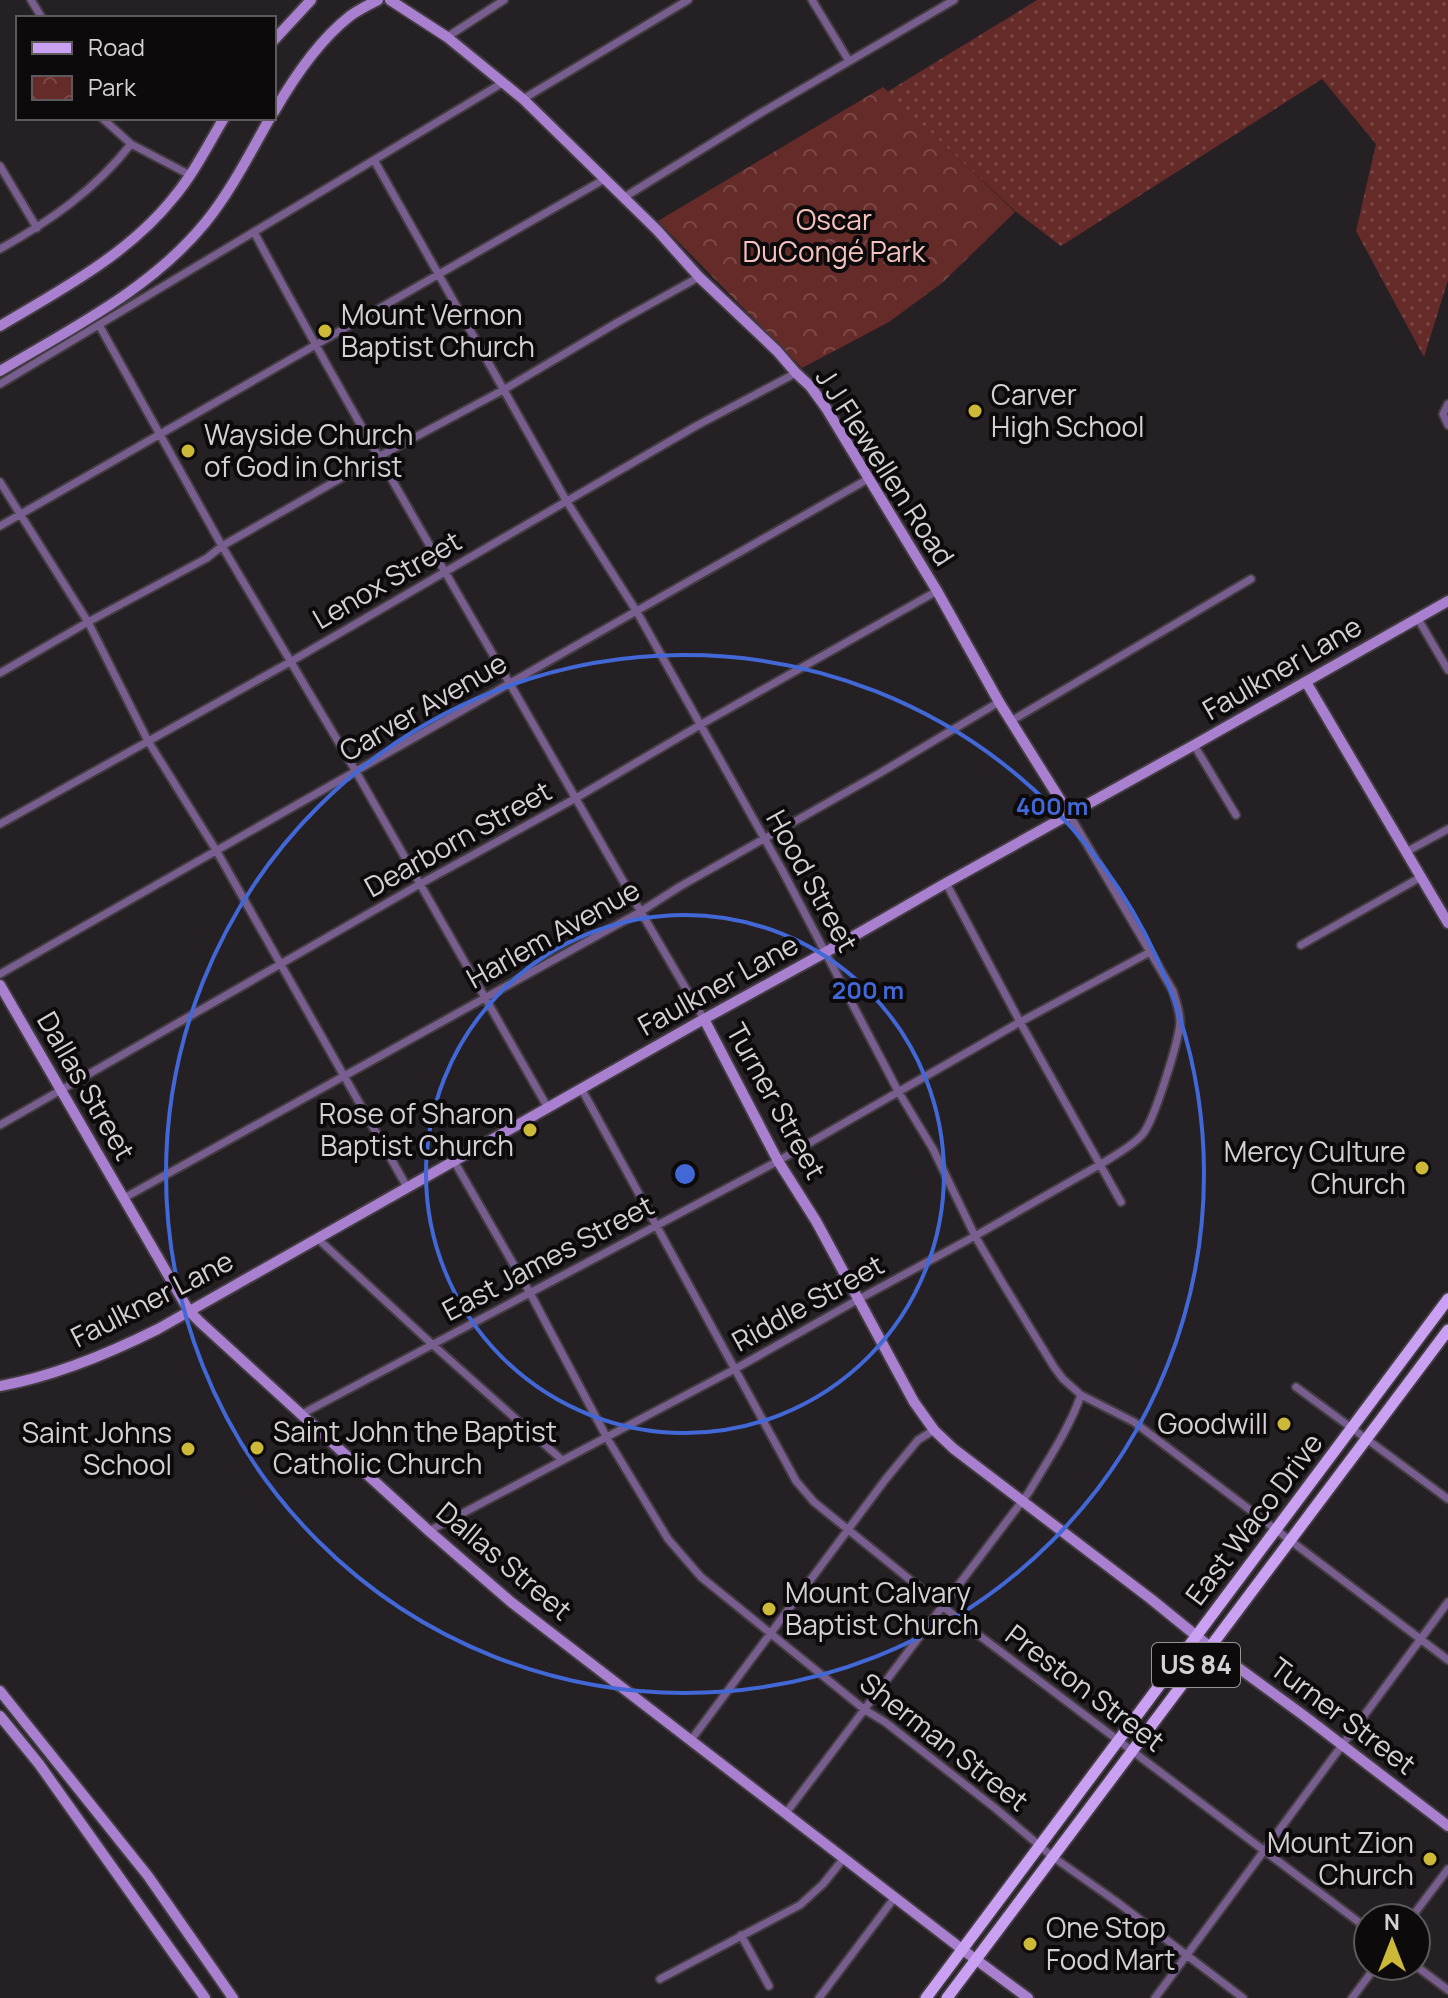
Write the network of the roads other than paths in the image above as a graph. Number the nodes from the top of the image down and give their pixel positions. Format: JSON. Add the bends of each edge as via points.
{"nodes":[{"id":1,"x":311,"y":0,"type":"edge"},
{"id":2,"x":378,"y":0,"type":"edge"},
{"id":3,"x":390,"y":0,"type":"edge"},
{"id":4,"x":504,"y":0,"type":"edge"},
{"id":5,"x":688,"y":0,"type":"edge"},
{"id":6,"x":812,"y":0,"type":"edge"},
{"id":7,"x":954,"y":0,"type":"edge"},
{"id":8,"x":447,"y":37,"type":"junction"},
{"id":9,"x":276,"y":38,"type":"edge"},
{"id":10,"x":849,"y":61,"type":"junction"},
{"id":11,"x":504,"y":82,"type":"junction"},
{"id":12,"x":523,"y":99,"type":"junction"},
{"id":13,"x":276,"y":109,"type":"edge"},
{"id":14,"x":104,"y":120,"type":"edge"},
{"id":15,"x":223,"y":120,"type":"edge"},
{"id":16,"x":269,"y":120,"type":"edge"},
{"id":17,"x":131,"y":144,"type":"junction"},
{"id":18,"x":374,"y":160,"type":"junction"},
{"id":19,"x":0,"y":166,"type":"edge"},
{"id":20,"x":190,"y":175,"type":"junction"},
{"id":21,"x":603,"y":180,"type":"junction"},
{"id":22,"x":623,"y":198,"type":"junction"},
{"id":23,"x":37,"y":228,"type":"junction"},
{"id":24,"x":254,"y":232,"type":"junction"},
{"id":25,"x":0,"y":249,"type":"edge"},
{"id":26,"x":438,"y":274,"type":"junction"},
{"id":27,"x":699,"y":277,"type":"junction"},
{"id":28,"x":99,"y":325,"type":"junction"},
{"id":29,"x":0,"y":326,"type":"edge"},
{"id":30,"x":315,"y":346,"type":"junction"},
{"id":31,"x":0,"y":371,"type":"edge"},
{"id":32,"x":796,"y":373,"type":"junction"},
{"id":33,"x":0,"y":384,"type":"edge"},
{"id":34,"x":505,"y":389,"type":"junction"},
{"id":35,"x":1446,"y":407,"type":"edge"},
{"id":36,"x":1448,"y":425,"type":"edge"},
{"id":37,"x":159,"y":434,"type":"junction"},
{"id":38,"x":378,"y":457,"type":"junction"},
{"id":39,"x":868,"y":479,"type":"junction"},
{"id":40,"x":0,"y":482,"type":"edge"},
{"id":41,"x":567,"y":502,"type":"junction"},
{"id":42,"x":20,"y":516,"type":"junction"},
{"id":43,"x":0,"y":526,"type":"edge"},
{"id":44,"x":222,"y":546,"type":"junction"},
{"id":45,"x":444,"y":572,"type":"junction"},
{"id":46,"x":1251,"y":579,"type":"dead end"},
{"id":47,"x":937,"y":591,"type":"junction"},
{"id":48,"x":1448,"y":601,"type":"edge"},
{"id":49,"x":637,"y":612,"type":"junction"},
{"id":50,"x":1418,"y":619,"type":"junction"},
{"id":51,"x":88,"y":622,"type":"junction"},
{"id":52,"x":290,"y":662,"type":"junction"},
{"id":53,"x":1448,"y":670,"type":"edge"},
{"id":54,"x":0,"y":673,"type":"edge"},
{"id":55,"x":1306,"y":682,"type":"junction"},
{"id":56,"x":509,"y":683,"type":"junction"},
{"id":57,"x":999,"y":702,"type":"junction"},
{"id":58,"x":1011,"y":721,"type":"junction"},
{"id":59,"x":700,"y":725,"type":"junction"},
{"id":60,"x":148,"y":741,"type":"junction"},
{"id":61,"x":1194,"y":745,"type":"junction"},
{"id":62,"x":355,"y":770,"type":"junction"},
{"id":63,"x":576,"y":798,"type":"junction"},
{"id":64,"x":1069,"y":814,"type":"junction"},
{"id":65,"x":1236,"y":815,"type":"dead end"},
{"id":66,"x":0,"y":824,"type":"edge"},
{"id":67,"x":1448,"y":829,"type":"edge"},
{"id":68,"x":764,"y":839,"type":"junction"},
{"id":69,"x":216,"y":850,"type":"junction"},
{"id":70,"x":1406,"y":852,"type":"junction"},
{"id":71,"x":1421,"y":877,"type":"junction"},
{"id":72,"x":946,"y":883,"type":"junction"},
{"id":73,"x":420,"y":884,"type":"junction"},
{"id":74,"x":640,"y":912,"type":"junction"},
{"id":75,"x":1448,"y":923,"type":"edge"},
{"id":76,"x":1301,"y":945,"type":"dead end"},
{"id":77,"x":826,"y":952,"type":"junction"},
{"id":78,"x":1150,"y":952,"type":"junction"},
{"id":79,"x":280,"y":964,"type":"junction"},
{"id":80,"x":0,"y":974,"type":"edge"},
{"id":81,"x":0,"y":985,"type":"edge"},
{"id":82,"x":485,"y":997,"type":"junction"},
{"id":83,"x":704,"y":1019,"type":"junction"},
{"id":84,"x":1020,"y":1022,"type":"junction"},
{"id":85,"x":1167,"y":1072,"type":"joint"},
{"id":86,"x":345,"y":1077,"type":"junction"},
{"id":87,"x":581,"y":1088,"type":"junction"},
{"id":88,"x":60,"y":1091,"type":"junction"},
{"id":89,"x":898,"y":1091,"type":"junction"},
{"id":90,"x":548,"y":1108,"type":"junction"},
{"id":91,"x":0,"y":1125,"type":"edge"},
{"id":92,"x":454,"y":1161,"type":"junction"},
{"id":93,"x":778,"y":1161,"type":"junction"},
{"id":94,"x":1101,"y":1164,"type":"junction"},
{"id":95,"x":407,"y":1187,"type":"junction"},
{"id":96,"x":124,"y":1198,"type":"junction"},
{"id":97,"x":1121,"y":1202,"type":"dead end"},
{"id":98,"x":656,"y":1225,"type":"junction"},
{"id":99,"x":975,"y":1236,"type":"junction"},
{"id":100,"x":317,"y":1238,"type":"junction"},
{"id":101,"x":530,"y":1293,"type":"junction"},
{"id":102,"x":859,"y":1299,"type":"junction"},
{"id":103,"x":1448,"y":1299,"type":"edge"},
{"id":104,"x":189,"y":1311,"type":"junction"},
{"id":105,"x":1448,"y":1330,"type":"edge"},
{"id":106,"x":433,"y":1345,"type":"junction"},
{"id":107,"x":735,"y":1369,"type":"junction"},
{"id":108,"x":0,"y":1386,"type":"edge"},
{"id":109,"x":1296,"y":1387,"type":"dead end"},
{"id":110,"x":1081,"y":1395,"type":"junction"},
{"id":111,"x":300,"y":1415,"type":"junction"},
{"id":112,"x":1352,"y":1427,"type":"junction"},
{"id":113,"x":934,"y":1430,"type":"junction"},
{"id":114,"x":607,"y":1438,"type":"junction"},
{"id":115,"x":1367,"y":1440,"type":"junction"},
{"id":116,"x":562,"y":1460,"type":"junction"},
{"id":117,"x":1448,"y":1499,"type":"edge"},
{"id":118,"x":1023,"y":1500,"type":"junction"},
{"id":119,"x":849,"y":1529,"type":"junction"},
{"id":120,"x":1276,"y":1529,"type":"junction"},
{"id":121,"x":429,"y":1531,"type":"junction"},
{"id":122,"x":1290,"y":1540,"type":"junction"},
{"id":123,"x":1448,"y":1602,"type":"edge"},
{"id":124,"x":942,"y":1607,"type":"junction"},
{"id":125,"x":771,"y":1632,"type":"junction"},
{"id":126,"x":1197,"y":1636,"type":"junction"},
{"id":127,"x":1420,"y":1639,"type":"junction"},
{"id":128,"x":1210,"y":1647,"type":"junction"},
{"id":129,"x":1448,"y":1660,"type":"edge"},
{"id":130,"x":0,"y":1691,"type":"edge"},
{"id":131,"x":865,"y":1710,"type":"junction"},
{"id":132,"x":0,"y":1716,"type":"edge"},
{"id":133,"x":691,"y":1740,"type":"junction"},
{"id":134,"x":1117,"y":1740,"type":"junction"},
{"id":135,"x":1342,"y":1745,"type":"junction"},
{"id":136,"x":1132,"y":1751,"type":"junction"},
{"id":137,"x":786,"y":1813,"type":"junction"},
{"id":138,"x":1448,"y":1826,"type":"edge"},
{"id":139,"x":1039,"y":1845,"type":"junction"},
{"id":140,"x":1264,"y":1850,"type":"junction"},
{"id":141,"x":1053,"y":1857,"type":"junction"},
{"id":142,"x":844,"y":1858,"type":"junction"},
{"id":143,"x":1448,"y":1869,"type":"edge"},
{"id":144,"x":895,"y":1897,"type":"junction"},
{"id":145,"x":1423,"y":1902,"type":"edge"},
{"id":146,"x":1352,"y":1917,"type":"edge"},
{"id":147,"x":741,"y":1935,"type":"junction"},
{"id":148,"x":963,"y":1950,"type":"junction"},
{"id":149,"x":1186,"y":1955,"type":"junction"},
{"id":150,"x":977,"y":1959,"type":"junction"},
{"id":151,"x":660,"y":1979,"type":"dead end"},
{"id":152,"x":769,"y":1986,"type":"dead end"},
{"id":153,"x":205,"y":1998,"type":"edge"},
{"id":154,"x":233,"y":1998,"type":"edge"},
{"id":155,"x":819,"y":1998,"type":"edge"},
{"id":156,"x":926,"y":1998,"type":"edge"},
{"id":157,"x":947,"y":1998,"type":"edge"},
{"id":158,"x":1028,"y":1998,"type":"edge"},
{"id":159,"x":1155,"y":1998,"type":"edge"},
{"id":160,"x":1243,"y":1998,"type":"edge"}],
"edges":[{"from":1,"to":9,"type":"street"},
{"from":2,"to":13,"type":"street","via":[[332,34],[303,66]]},
{"from":3,"to":8,"type":"street","name":"J J Flewellen Road"},
{"from":4,"to":8,"type":"street"},
{"from":5,"to":12,"type":"street"},
{"from":6,"to":10,"type":"street"},
{"from":7,"to":10,"type":"street"},
{"from":8,"to":11,"type":"street","name":"J J Flewellen Road"},
{"from":10,"to":22,"type":"street"},
{"from":11,"to":12,"type":"street","name":"J J Flewellen Road"},
{"from":11,"to":18,"type":"street"},
{"from":12,"to":21,"type":"street","name":"J J Flewellen Road"},
{"from":14,"to":17,"type":"street"},
{"from":15,"to":20,"type":"street"},
{"from":16,"to":31,"type":"street","via":[[216,208],[164,265],[102,311]]},
{"from":17,"to":20,"type":"street"},
{"from":17,"to":23,"type":"street","via":[[90,189]]},
{"from":18,"to":24,"type":"street"},
{"from":18,"to":26,"type":"street","name":"Hood Street"},
{"from":19,"to":23,"type":"street"},
{"from":20,"to":29,"type":"street","via":[[163,211],[123,247]]},
{"from":21,"to":22,"type":"street","name":"J J Flewellen Road"},
{"from":21,"to":26,"type":"street"},
{"from":22,"to":27,"type":"street","name":"J J Flewellen Road"},
{"from":23,"to":25,"type":"street"},
{"from":24,"to":28,"type":"street"},
{"from":24,"to":30,"type":"street","name":"Turner Street"},
{"from":26,"to":30,"type":"street"},
{"from":26,"to":34,"type":"street","name":"Hood Street"},
{"from":27,"to":32,"type":"street","name":"J J Flewellen Road"},
{"from":27,"to":34,"type":"street"},
{"from":28,"to":33,"type":"street"},
{"from":28,"to":37,"type":"street"},
{"from":30,"to":37,"type":"street"},
{"from":30,"to":38,"type":"street","name":"Turner Street"},
{"from":32,"to":39,"type":"street","name":"J J Flewellen Road","via":[[826,408]]},
{"from":32,"to":41,"type":"street","name":"Lenox Street"},
{"from":34,"to":38,"type":"street"},
{"from":34,"to":41,"type":"street","name":"Hood Street"},
{"from":35,"to":36,"type":"street"},
{"from":37,"to":42,"type":"street"},
{"from":37,"to":44,"type":"street"},
{"from":38,"to":44,"type":"street"},
{"from":38,"to":45,"type":"street","name":"Turner Street"},
{"from":39,"to":47,"type":"street","name":"J J Flewellen Road"},
{"from":39,"to":49,"type":"street","name":"Carver Avenue"},
{"from":40,"to":42,"type":"street"},
{"from":41,"to":45,"type":"street","name":"Lenox Street"},
{"from":41,"to":49,"type":"street","name":"Hood Street"},
{"from":42,"to":43,"type":"street"},
{"from":42,"to":51,"type":"street"},
{"from":44,"to":51,"type":"street"},
{"from":44,"to":52,"type":"street"},
{"from":45,"to":52,"type":"street","name":"Lenox Street"},
{"from":45,"to":56,"type":"street","name":"Turner Street"},
{"from":46,"to":58,"type":"street"},
{"from":47,"to":57,"type":"street","name":"J J Flewellen Road"},
{"from":47,"to":59,"type":"street","name":"Dearborn Street"},
{"from":48,"to":50,"type":"street","name":"Faulkner Lane"},
{"from":49,"to":56,"type":"street","name":"Carver Avenue"},
{"from":49,"to":59,"type":"street","name":"Hood Street"},
{"from":50,"to":53,"type":"street"},
{"from":50,"to":55,"type":"street","name":"Faulkner Lane"},
{"from":51,"to":54,"type":"street"},
{"from":51,"to":60,"type":"street"},
{"from":52,"to":60,"type":"street","name":"Lenox Street"},
{"from":52,"to":62,"type":"street"},
{"from":55,"to":61,"type":"street","name":"Faulkner Lane"},
{"from":55,"to":70,"type":"street"},
{"from":56,"to":62,"type":"street","name":"Carver Avenue"},
{"from":56,"to":63,"type":"street","name":"Turner Street"},
{"from":57,"to":58,"type":"street","name":"J J Flewellen Road"},
{"from":57,"to":68,"type":"street","name":"Harlem Avenue"},
{"from":58,"to":64,"type":"street","name":"J J Flewellen Road"},
{"from":59,"to":63,"type":"street","name":"Dearborn Street"},
{"from":59,"to":68,"type":"street","name":"Hood Street"},
{"from":60,"to":66,"type":"street","name":"Lenox Street"},
{"from":60,"to":69,"type":"street"},
{"from":61,"to":64,"type":"street","name":"Faulkner Lane"},
{"from":61,"to":65,"type":"street"},
{"from":62,"to":69,"type":"street","name":"Carver Avenue"},
{"from":62,"to":73,"type":"street"},
{"from":63,"to":73,"type":"street","name":"Dearborn Street"},
{"from":63,"to":74,"type":"street","name":"Turner Street"},
{"from":64,"to":72,"type":"street","name":"Faulkner Lane"},
{"from":64,"to":78,"type":"street","name":"J J Flewellen Road"},
{"from":67,"to":70,"type":"street"},
{"from":68,"to":74,"type":"street","name":"Harlem Avenue"},
{"from":68,"to":77,"type":"street","name":"Hood Street"},
{"from":69,"to":79,"type":"street"},
{"from":69,"to":80,"type":"street","name":"Carver Avenue"},
{"from":70,"to":71,"type":"street"},
{"from":71,"to":75,"type":"street"},
{"from":71,"to":76,"type":"street"},
{"from":72,"to":77,"type":"street","name":"Faulkner Lane"},
{"from":72,"to":84,"type":"street"},
{"from":73,"to":79,"type":"street","name":"Dearborn Street"},
{"from":73,"to":82,"type":"street"},
{"from":74,"to":82,"type":"street","name":"Harlem Avenue"},
{"from":74,"to":83,"type":"street","name":"Turner Street"},
{"from":77,"to":83,"type":"street","name":"Faulkner Lane"},
{"from":77,"to":89,"type":"street","name":"Hood Street"},
{"from":78,"to":84,"type":"street","name":"East James Street"},
{"from":78,"to":85,"type":"street","name":"J J Flewellen Road","via":[[1173,991],[1180,1020]]},
{"from":79,"to":86,"type":"street"},
{"from":79,"to":88,"type":"street","name":"Dearborn Street"},
{"from":81,"to":88,"type":"street","name":"Dallas Street"},
{"from":82,"to":86,"type":"street","name":"Harlem Avenue"},
{"from":82,"to":90,"type":"street"},
{"from":83,"to":87,"type":"street","name":"Faulkner Lane"},
{"from":83,"to":93,"type":"street","name":"Turner Street"},
{"from":84,"to":89,"type":"street","name":"East James Street"},
{"from":84,"to":94,"type":"street"},
{"from":85,"to":94,"type":"street","name":"Riddle Street","via":[[1144,1133]]},
{"from":86,"to":95,"type":"street"},
{"from":86,"to":96,"type":"street","name":"Harlem Avenue"},
{"from":87,"to":90,"type":"street","name":"Faulkner Lane"},
{"from":87,"to":98,"type":"street","name":"Preston Street"},
{"from":88,"to":91,"type":"street","name":"Dearborn Street"},
{"from":88,"to":96,"type":"street","name":"Dallas Street"},
{"from":89,"to":93,"type":"street","name":"East James Street"},
{"from":89,"to":99,"type":"street","name":"Hood Street"},
{"from":90,"to":92,"type":"street","name":"Faulkner Lane"},
{"from":92,"to":95,"type":"street","name":"Faulkner Lane"},
{"from":92,"to":101,"type":"street","name":"Sherman Street"},
{"from":93,"to":98,"type":"street","name":"East James Street"},
{"from":93,"to":102,"type":"street","name":"Turner Street"},
{"from":94,"to":97,"type":"street"},
{"from":94,"to":99,"type":"street","name":"Riddle Street"},
{"from":95,"to":100,"type":"street","name":"Faulkner Lane"},
{"from":96,"to":104,"type":"street","name":"Dallas Street"},
{"from":98,"to":101,"type":"street","name":"East James Street"},
{"from":98,"to":107,"type":"street","name":"Preston Street"},
{"from":99,"to":102,"type":"street","name":"Riddle Street"},
{"from":99,"to":110,"type":"street","name":"Hood Street","via":[[1054,1367]]},
{"from":100,"to":104,"type":"street","name":"Faulkner Lane"},
{"from":100,"to":106,"type":"street"},
{"from":101,"to":106,"type":"street","name":"East James Street"},
{"from":101,"to":114,"type":"street","name":"Sherman Street"},
{"from":102,"to":107,"type":"street","name":"Riddle Street"},
{"from":102,"to":113,"type":"street","name":"Turner Street"},
{"from":103,"to":112,"type":"main road","name":"East Waco Drive","number":"US 84"},
{"from":104,"to":108,"type":"street","name":"Faulkner Lane","via":[[128,1344],[59,1371]]},
{"from":104,"to":111,"type":"street","name":"Dallas Street"},
{"from":105,"to":115,"type":"main road","name":"East Waco Drive","number":"US 84"},
{"from":106,"to":111,"type":"street","name":"East James Street"},
{"from":106,"to":116,"type":"street"},
{"from":107,"to":114,"type":"street","name":"Riddle Street"},
{"from":107,"to":119,"type":"street","name":"Preston Street","via":[[796,1481]]},
{"from":109,"to":112,"type":"street"},
{"from":110,"to":118,"type":"street"},
{"from":110,"to":120,"type":"street","name":"Hood Street","via":[[1134,1422]]},
{"from":111,"to":121,"type":"street","name":"Dallas Street"},
{"from":112,"to":115,"type":"street"},
{"from":112,"to":120,"type":"main road","name":"East Waco Drive","number":"US 84"},
{"from":113,"to":118,"type":"street","name":"Turner Street"},
{"from":113,"to":119,"type":"street","via":[[918,1440]]},
{"from":114,"to":116,"type":"street","name":"Riddle Street"},
{"from":114,"to":125,"type":"street","name":"Sherman Street","via":[[668,1539],[701,1577]]},
{"from":115,"to":117,"type":"street"},
{"from":115,"to":122,"type":"main road","name":"East Waco Drive","number":"US 84"},
{"from":116,"to":121,"type":"street","name":"Riddle Street"},
{"from":118,"to":124,"type":"street"},
{"from":118,"to":126,"type":"street","name":"Turner Street"},
{"from":119,"to":124,"type":"street","name":"Preston Street"},
{"from":119,"to":125,"type":"street"},
{"from":120,"to":122,"type":"street","name":"Hood Street"},
{"from":120,"to":126,"type":"main road","name":"East Waco Drive","number":"US 84"},
{"from":121,"to":133,"type":"street","name":"Dallas Street","via":[[542,1627]]},
{"from":122,"to":127,"type":"street","name":"Hood Street"},
{"from":122,"to":128,"type":"main road","name":"East Waco Drive","number":"US 84"},
{"from":123,"to":127,"type":"street"},
{"from":124,"to":131,"type":"street"},
{"from":124,"to":134,"type":"street","name":"Preston Street"},
{"from":125,"to":131,"type":"street","name":"Sherman Street"},
{"from":125,"to":133,"type":"street"},
{"from":126,"to":128,"type":"street","name":"Turner Street"},
{"from":126,"to":134,"type":"main road","name":"East Waco Drive","number":"US 84"},
{"from":127,"to":129,"type":"street","name":"Hood Street"},
{"from":127,"to":135,"type":"street"},
{"from":128,"to":135,"type":"street","name":"Turner Street"},
{"from":128,"to":136,"type":"main road","name":"East Waco Drive","number":"US 84"},
{"from":130,"to":154,"type":"street","via":[[148,1876]]},
{"from":131,"to":137,"type":"street"},
{"from":131,"to":139,"type":"street","name":"Sherman Street"},
{"from":132,"to":153,"type":"street"},
{"from":133,"to":137,"type":"street","name":"Dallas Street"},
{"from":134,"to":136,"type":"street","name":"Preston Street"},
{"from":134,"to":139,"type":"main road","name":"East Waco Drive","number":"US 84"},
{"from":135,"to":138,"type":"street","name":"Turner Street"},
{"from":135,"to":140,"type":"street"},
{"from":136,"to":140,"type":"street","name":"Preston Street"},
{"from":136,"to":141,"type":"main road","name":"East Waco Drive","number":"US 84"},
{"from":137,"to":142,"type":"street","name":"Dallas Street"},
{"from":139,"to":141,"type":"street","name":"Sherman Street"},
{"from":139,"to":148,"type":"main road","name":"East Waco Drive","number":"US 84"},
{"from":140,"to":146,"type":"street","name":"Preston Street"},
{"from":140,"to":149,"type":"street"},
{"from":141,"to":149,"type":"street","name":"Sherman Street"},
{"from":141,"to":150,"type":"main road","name":"East Waco Drive","number":"US 84"},
{"from":142,"to":144,"type":"street","name":"Dallas Street"},
{"from":142,"to":147,"type":"street","via":[[808,1898]]},
{"from":143,"to":145,"type":"street"},
{"from":144,"to":148,"type":"street","name":"Dallas Street"},
{"from":144,"to":155,"type":"street"},
{"from":147,"to":151,"type":"street"},
{"from":147,"to":152,"type":"street"},
{"from":148,"to":150,"type":"street","name":"Dallas Street"},
{"from":148,"to":156,"type":"main road","name":"East Waco Drive","number":"US 84"},
{"from":149,"to":159,"type":"street"},
{"from":149,"to":160,"type":"street","name":"Sherman Street"},
{"from":150,"to":157,"type":"main road","name":"East Waco Drive","number":"US 84"},
{"from":150,"to":158,"type":"street","name":"Dallas Street"}]}
